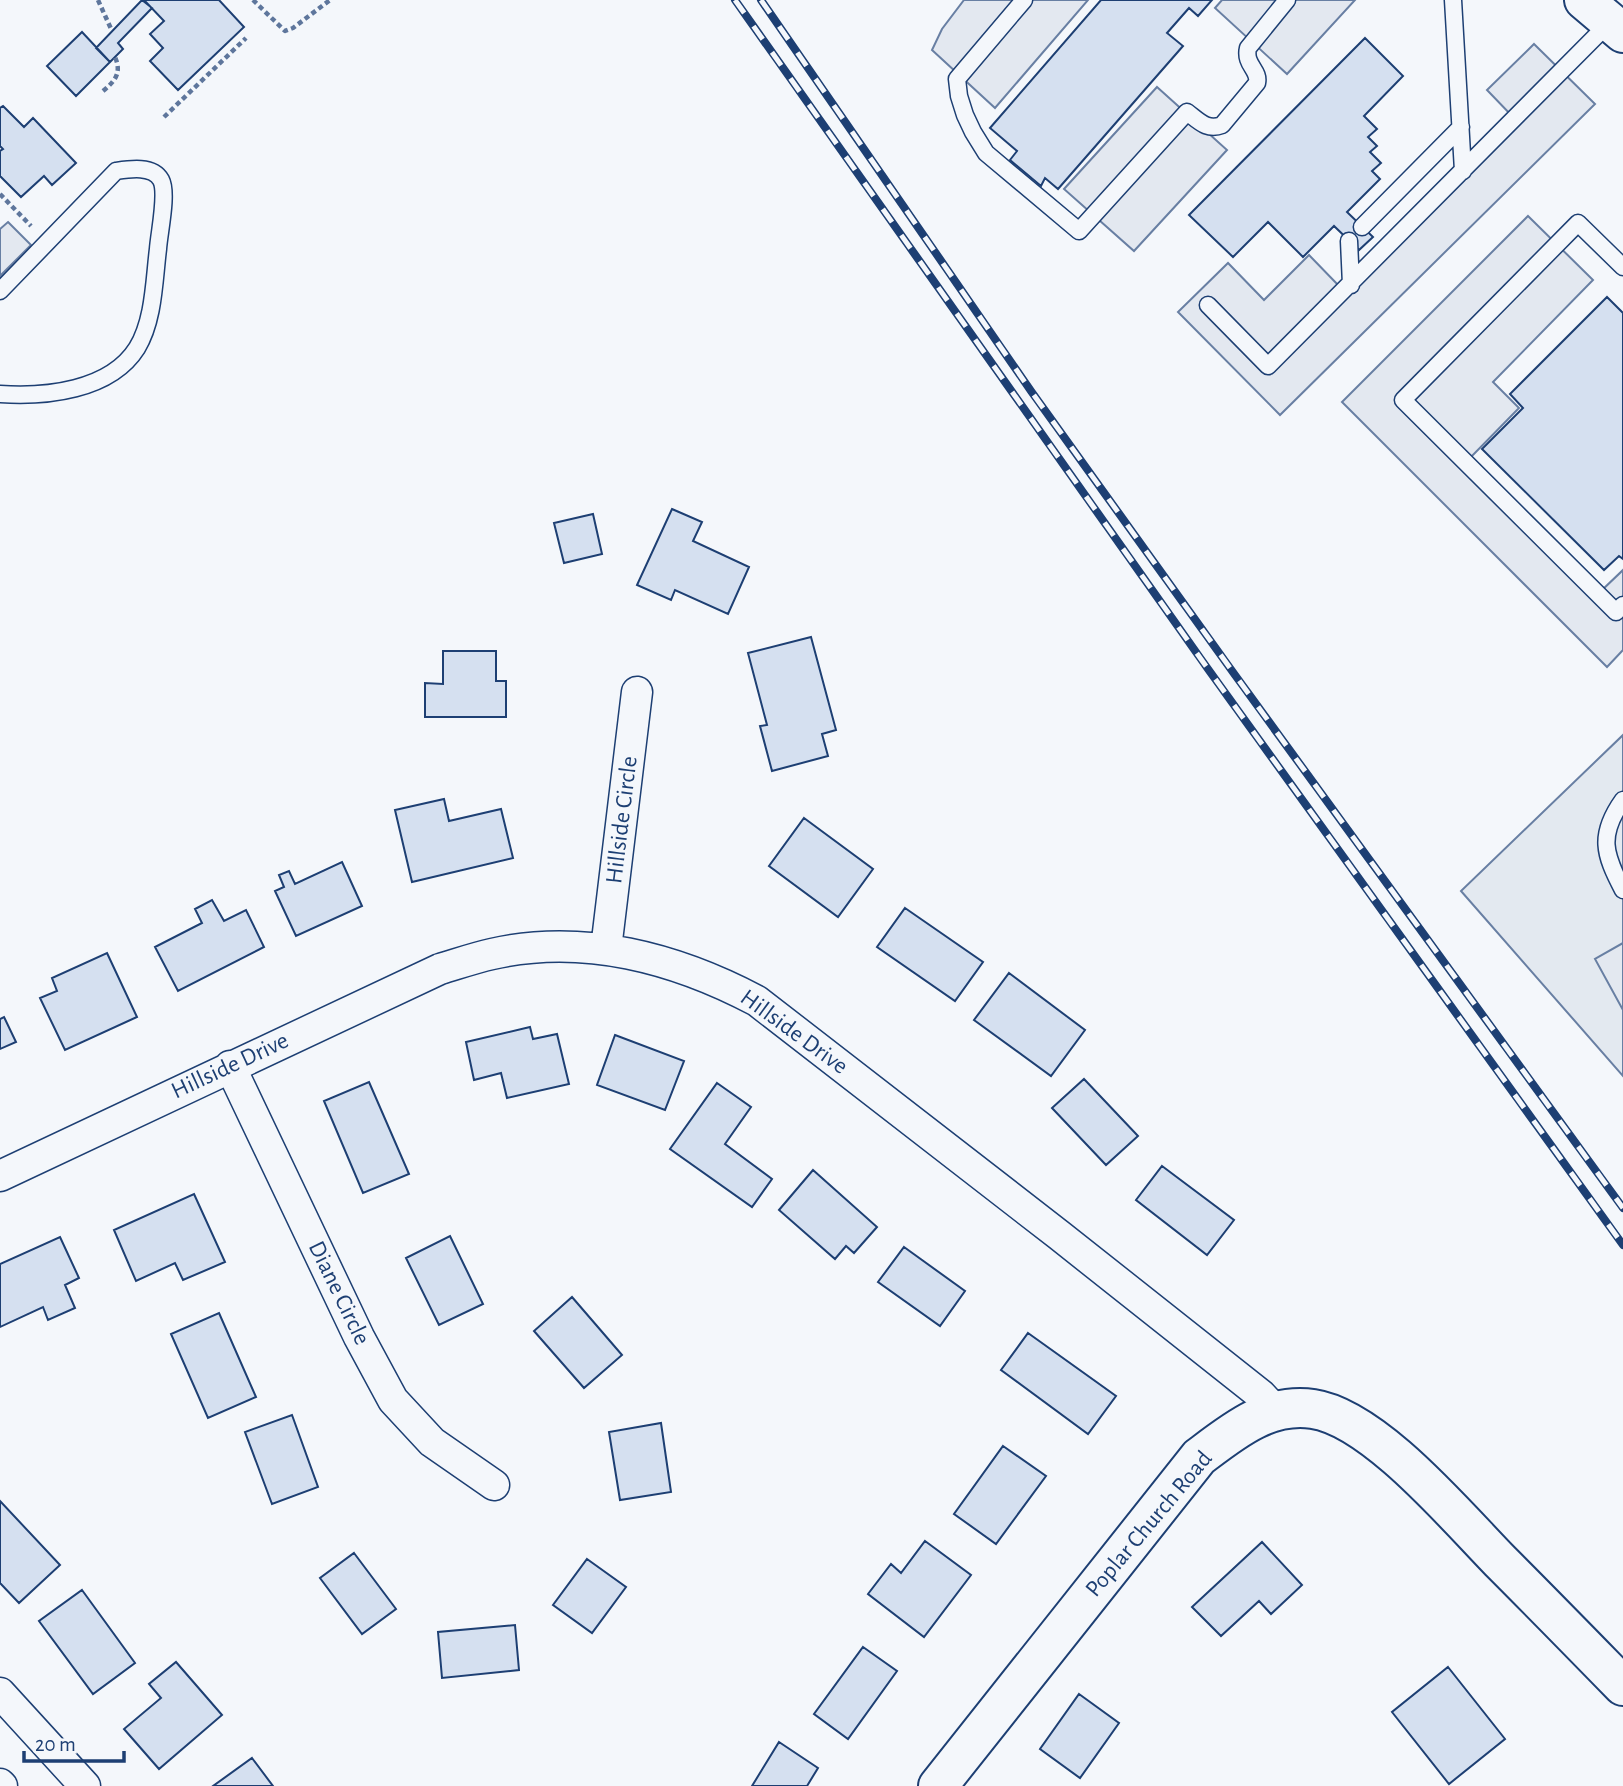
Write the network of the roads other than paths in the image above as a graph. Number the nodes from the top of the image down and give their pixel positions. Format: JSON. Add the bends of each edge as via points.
{"nodes":[{"id":1,"x":1024,"y":0,"type":"edge"},
{"id":2,"x":1287,"y":0,"type":"edge"},
{"id":3,"x":1453,"y":0,"type":"edge"},
{"id":4,"x":1606,"y":18,"type":"edge"},
{"id":5,"x":1461,"y":127,"type":"junction"},
{"id":6,"x":1463,"y":172,"type":"junction"},
{"id":7,"x":1362,"y":227,"type":"dead end"},
{"id":8,"x":1349,"y":241,"type":"dead end"},
{"id":9,"x":1623,"y":267,"type":"edge"},
{"id":10,"x":1351,"y":285,"type":"junction"},
{"id":11,"x":0,"y":291,"type":"edge"},
{"id":12,"x":1208,"y":305,"type":"dead end"},
{"id":13,"x":0,"y":394,"type":"edge"},
{"id":14,"x":1623,"y":605,"type":"edge"},
{"id":15,"x":637,"y":692,"type":"dead end"},
{"id":16,"x":1623,"y":800,"type":"edge"},
{"id":17,"x":1623,"y":890,"type":"edge"},
{"id":18,"x":606,"y":949,"type":"junction"},
{"id":19,"x":230,"y":1066,"type":"junction"},
{"id":20,"x":0,"y":1176,"type":"edge"},
{"id":21,"x":1275,"y":1410,"type":"junction"},
{"id":22,"x":494,"y":1485,"type":"dead end"},
{"id":23,"x":1623,"y":1686,"type":"edge"},
{"id":24,"x":0,"y":1693,"type":"edge"},
{"id":25,"x":85,"y":1786,"type":"edge"},
{"id":26,"x":938,"y":1786,"type":"edge"}],
"edges":[{"from":1,"to":2,"type":"lane","via":[[957,79],[959,96],[986,153],[1080,231],[1187,111],[1207,127],[1222,125],[1258,79],[1246,56],[1248,48]]},
{"from":3,"to":5,"type":"lane"},
{"from":4,"to":6,"type":"lane"},
{"from":5,"to":6,"type":"lane"},
{"from":5,"to":7,"type":"lane"},
{"from":6,"to":10,"type":"lane"},
{"from":8,"to":10,"type":"lane"},
{"from":9,"to":14,"type":"lane","via":[[1578,223],[1403,400],[1616,612]]},
{"from":10,"to":12,"type":"lane","via":[[1268,366]]},
{"from":11,"to":13,"type":"lane","via":[[116,171],[149,171],[162,181],[152,300],[138,347],[110,375],[81,385],[46,394]]},
{"from":15,"to":18,"type":"street","name":"Hillside Circle"},
{"from":16,"to":17,"type":"lane","via":[[1609,821],[1605,843]]},
{"from":18,"to":19,"type":"street","name":"Hillside Drive","via":[[543,947],[493,954],[440,970]]},
{"from":18,"to":21,"type":"street","name":"Hillside Drive","via":[[668,962],[717,979],[757,1001]]},
{"from":19,"to":20,"type":"street","name":"Hillside Drive"},
{"from":19,"to":22,"type":"street","name":"Diane Circle","via":[[393,1400],[432,1442]]},
{"from":21,"to":23,"type":"street","name":"Poplar Church Road","via":[[1329,1412],[1371,1436],[1422,1481]]},
{"from":21,"to":26,"type":"street","name":"Poplar Church Road","via":[[1239,1427],[1186,1471]]},
{"from":24,"to":25,"type":"street"}]}
